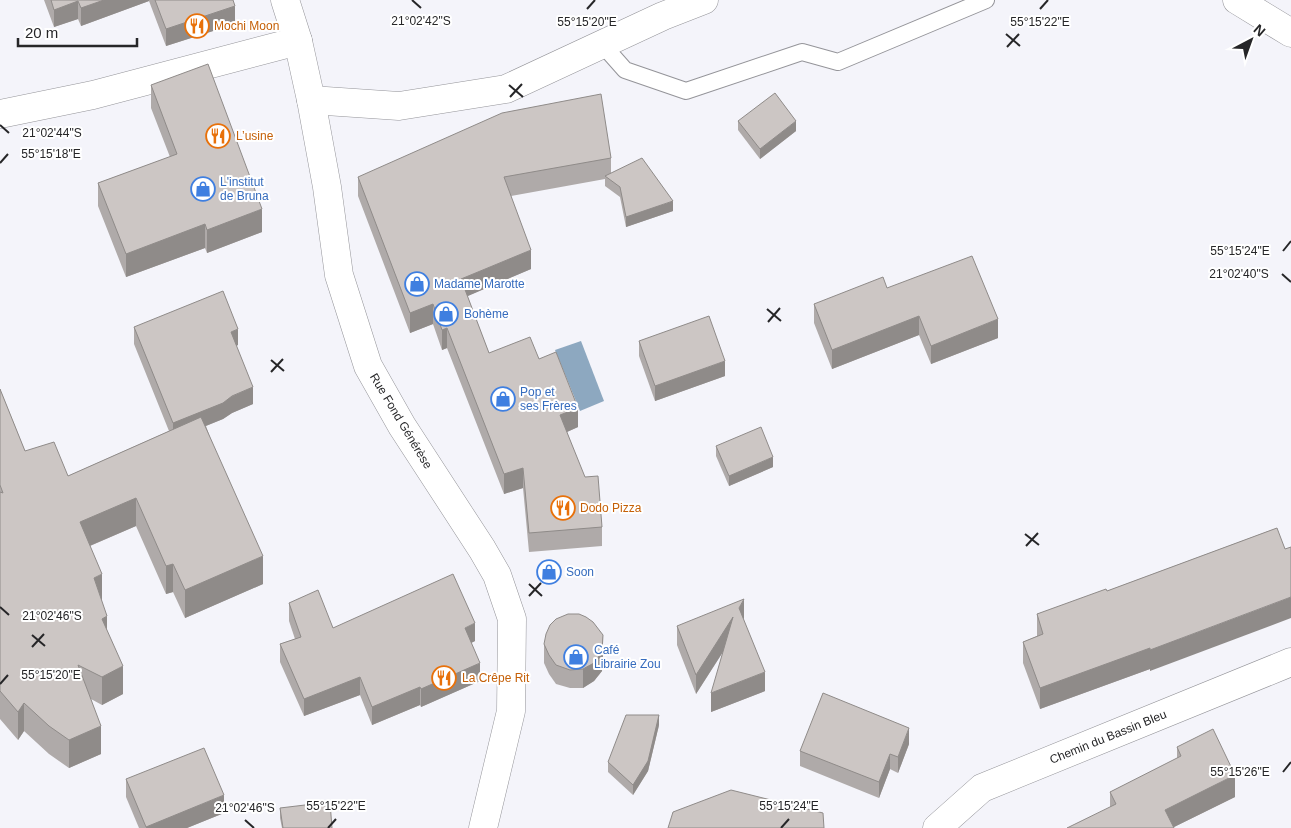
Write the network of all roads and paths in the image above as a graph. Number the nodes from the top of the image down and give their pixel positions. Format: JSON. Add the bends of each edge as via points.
{"nodes":[{"id":1,"x":285,"y":0,"type":"edge"},
{"id":2,"x":704,"y":0,"type":"edge"},
{"id":3,"x":986,"y":0,"type":"edge"},
{"id":4,"x":1237,"y":0,"type":"edge"},
{"id":5,"x":1291,"y":33,"type":"edge"},
{"id":6,"x":298,"y":41,"type":"junction"},
{"id":7,"x":602,"y":44,"type":"junction"},
{"id":8,"x":311,"y":100,"type":"junction"},
{"id":9,"x":0,"y":114,"type":"edge"},
{"id":10,"x":1291,"y":662,"type":"edge"},
{"id":11,"x":483,"y":828,"type":"edge"},
{"id":12,"x":937,"y":828,"type":"edge"}],
"edges":[{"from":1,"to":6,"type":"street","name":"Rue Fond Générèse"},
{"from":2,"to":7,"type":"street"},
{"from":3,"to":7,"type":"lane","via":[[838,62],[802,52],[686,91],[625,70]]},
{"from":4,"to":5,"type":"street"},
{"from":6,"to":8,"type":"street","name":"Rue Fond Générèse"},
{"from":6,"to":9,"type":"street","via":[[92,95]]},
{"from":7,"to":8,"type":"street","via":[[506,89],[399,106]]},
{"from":8,"to":11,"type":"street","name":"Rue Fond Générèse","via":[[339,275],[368,366],[402,426],[497,575],[512,619],[511,711]]},
{"from":10,"to":12,"type":"street","name":"Chemin du Bassin Bleu","via":[[982,788]]}]}
